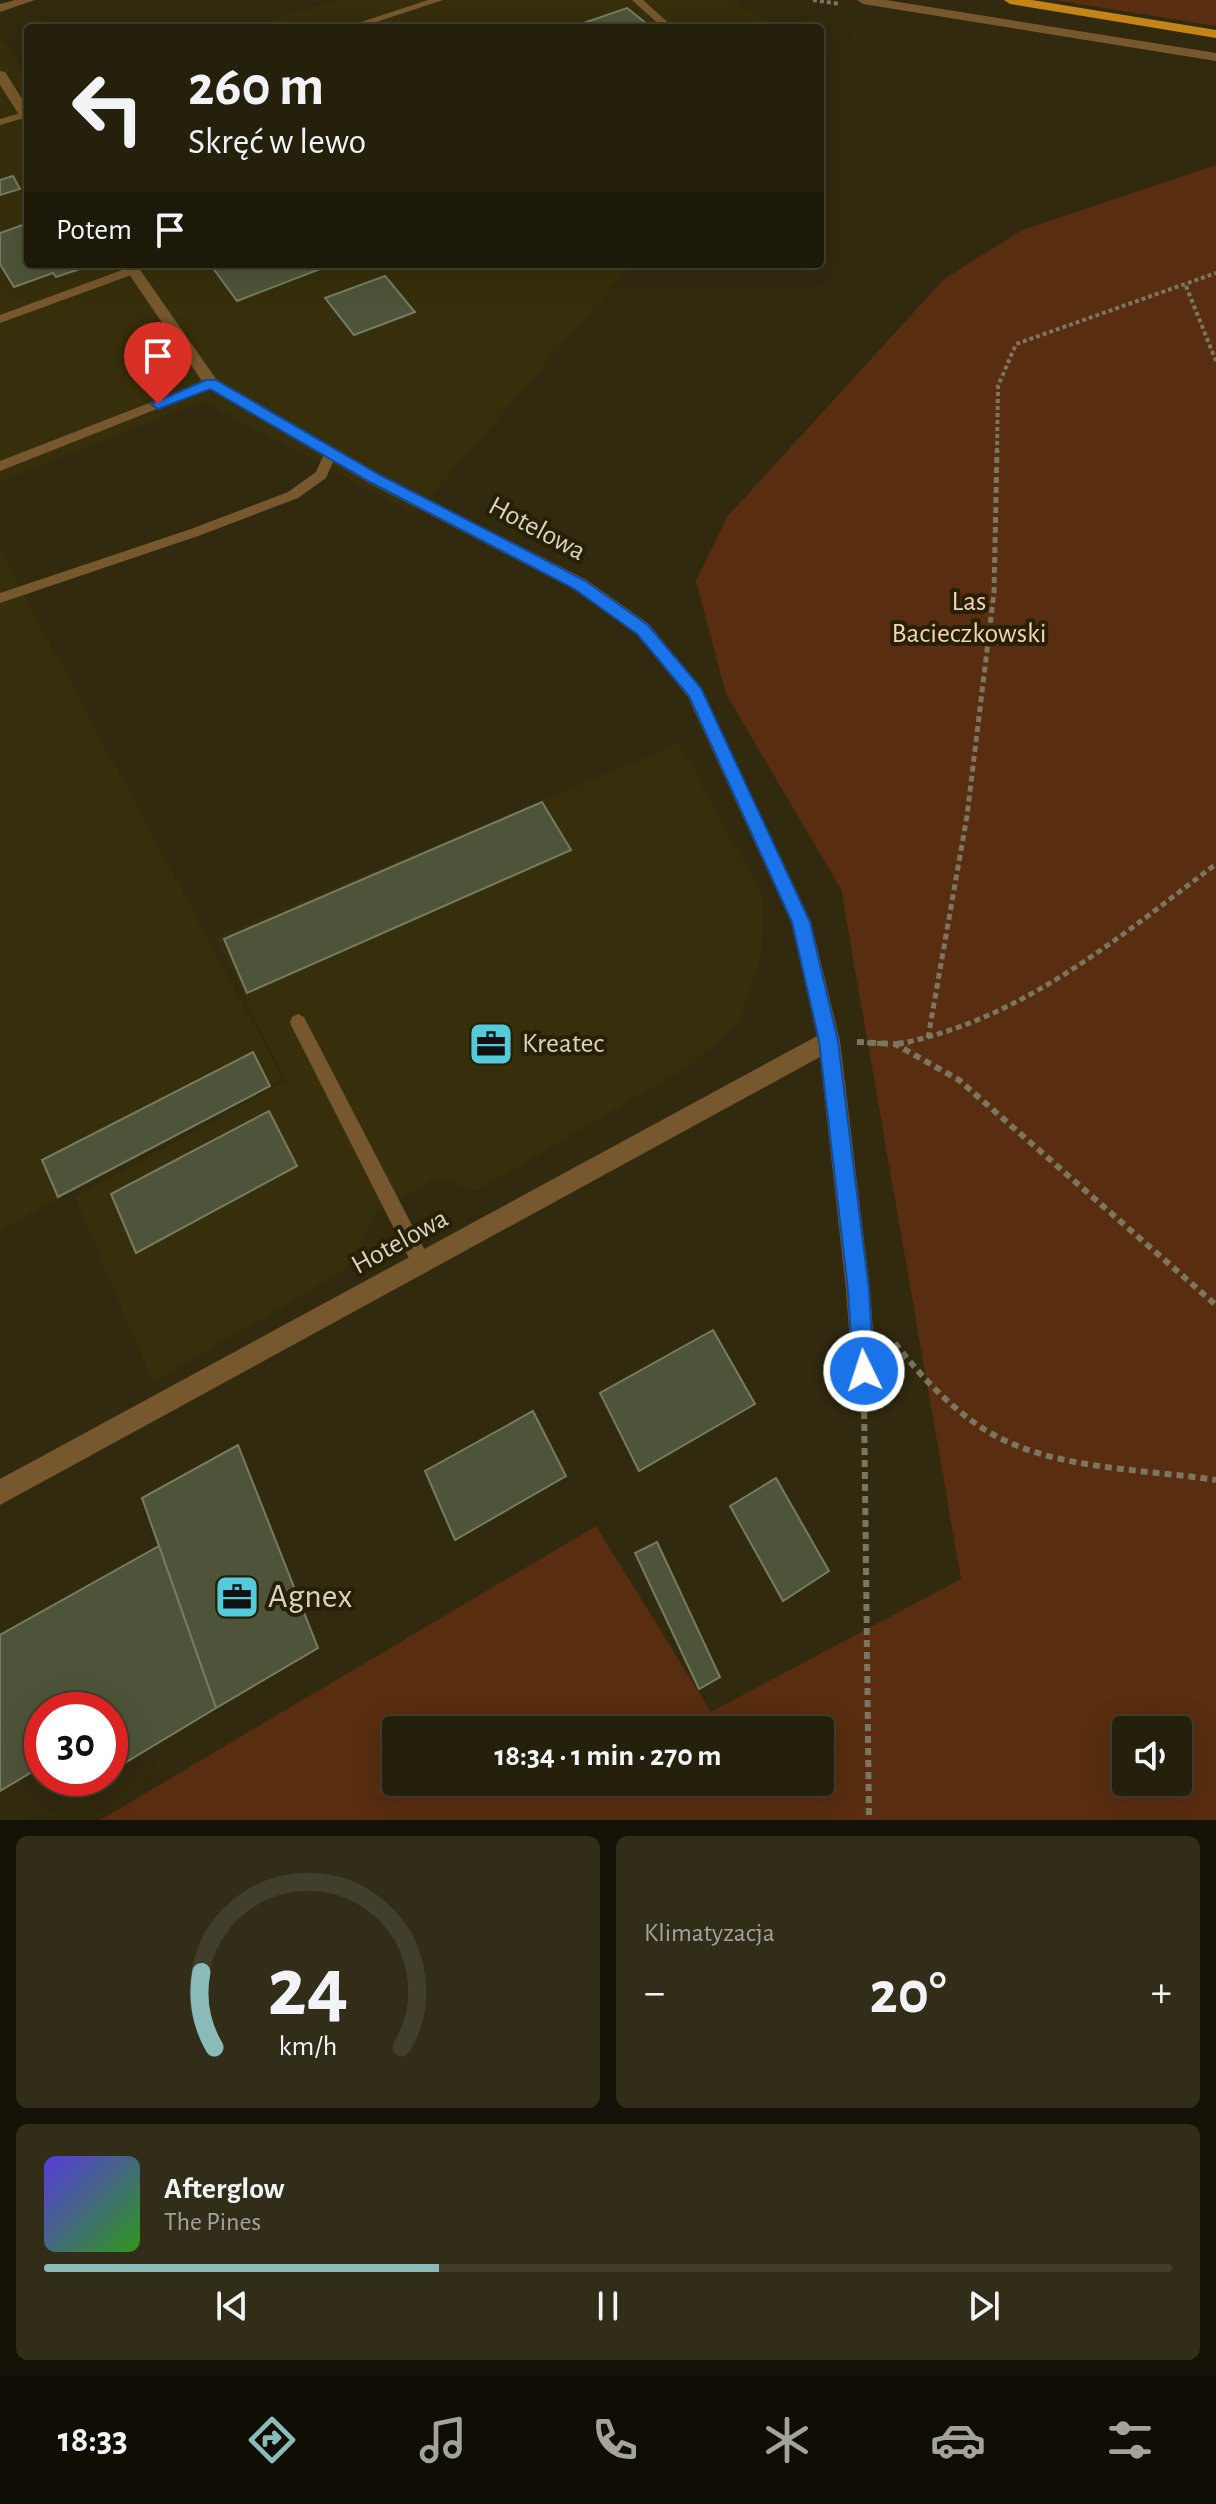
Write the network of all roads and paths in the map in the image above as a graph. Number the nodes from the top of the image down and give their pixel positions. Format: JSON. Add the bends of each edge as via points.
{"nodes":[{"id":1,"x":29,"y":0,"type":"edge"},
{"id":2,"x":438,"y":0,"type":"edge"},
{"id":3,"x":637,"y":0,"type":"edge"},
{"id":4,"x":863,"y":0,"type":"edge"},
{"id":5,"x":1010,"y":0,"type":"edge"},
{"id":6,"x":0,"y":8,"type":"edge"},
{"id":7,"x":361,"y":24,"type":"edge"},
{"id":8,"x":664,"y":24,"type":"edge"},
{"id":9,"x":1216,"y":34,"type":"edge"},
{"id":10,"x":1216,"y":57,"type":"edge"},
{"id":11,"x":0,"y":75,"type":"edge"},
{"id":12,"x":24,"y":111,"type":"edge"},
{"id":13,"x":24,"y":116,"type":"edge"},
{"id":14,"x":0,"y":122,"type":"edge"},
{"id":15,"x":128,"y":268,"type":"edge"},
{"id":16,"x":132,"y":268,"type":"edge"},
{"id":17,"x":1216,"y":273,"type":"edge"},
{"id":18,"x":1186,"y":286,"type":"junction"},
{"id":19,"x":0,"y":319,"type":"edge"},
{"id":20,"x":1216,"y":361,"type":"edge"},
{"id":21,"x":211,"y":383,"type":"junction"},
{"id":22,"x":331,"y":453,"type":"junction"},
{"id":23,"x":0,"y":466,"type":"edge"},
{"id":24,"x":0,"y":598,"type":"edge"},
{"id":25,"x":1216,"y":864,"type":"edge"},
{"id":26,"x":298,"y":1022,"type":"dead end"},
{"id":27,"x":928,"y":1038,"type":"junction"},
{"id":28,"x":829,"y":1041,"type":"junction"},
{"id":29,"x":895,"y":1044,"type":"junction"},
{"id":30,"x":422,"y":1264,"type":"junction"},
{"id":31,"x":1216,"y":1305,"type":"edge"},
{"id":32,"x":893,"y":1340,"type":"dead end"},
{"id":33,"x":864,"y":1371,"type":"joint"},
{"id":34,"x":1216,"y":1480,"type":"edge"},
{"id":35,"x":0,"y":1493,"type":"edge"},
{"id":36,"x":869,"y":1820,"type":"edge"}],
"edges":[{"from":1,"to":6,"type":"street"},
{"from":2,"to":7,"type":"lane"},
{"from":3,"to":8,"type":"lane"},
{"from":4,"to":10,"type":"street"},
{"from":5,"to":9,"type":"main road"},
{"from":11,"to":12,"type":"street"},
{"from":13,"to":14,"type":"lane"},
{"from":15,"to":19,"type":"lane"},
{"from":16,"to":21,"type":"street","name":"Hotelowa"},
{"from":17,"to":18,"type":"path"},
{"from":18,"to":20,"type":"path"},
{"from":18,"to":27,"type":"path","via":[[1016,344],[998,386],[994,592],[967,816]]},
{"from":21,"to":22,"type":"street","name":"Hotelowa"},
{"from":21,"to":23,"type":"lane"},
{"from":22,"to":24,"type":"lane","via":[[321,475],[293,495]]},
{"from":22,"to":28,"type":"street","name":"Hotelowa","via":[[579,584],[643,629],[695,693],[801,922]]},
{"from":25,"to":27,"type":"path","via":[[1110,943],[996,1014]]},
{"from":26,"to":30,"type":"lane"},
{"from":27,"to":29,"type":"path"},
{"from":28,"to":29,"type":"path"},
{"from":28,"to":30,"type":"street","name":"Hotelowa"},
{"from":28,"to":33,"type":"street","name":"Hotelowa"},
{"from":29,"to":31,"type":"path","via":[[959,1080]]},
{"from":30,"to":35,"type":"street","name":"Hotelowa"},
{"from":32,"to":34,"type":"path","via":[[911,1365],[993,1435],[1046,1453]]},
{"from":33,"to":36,"type":"path"}]}
